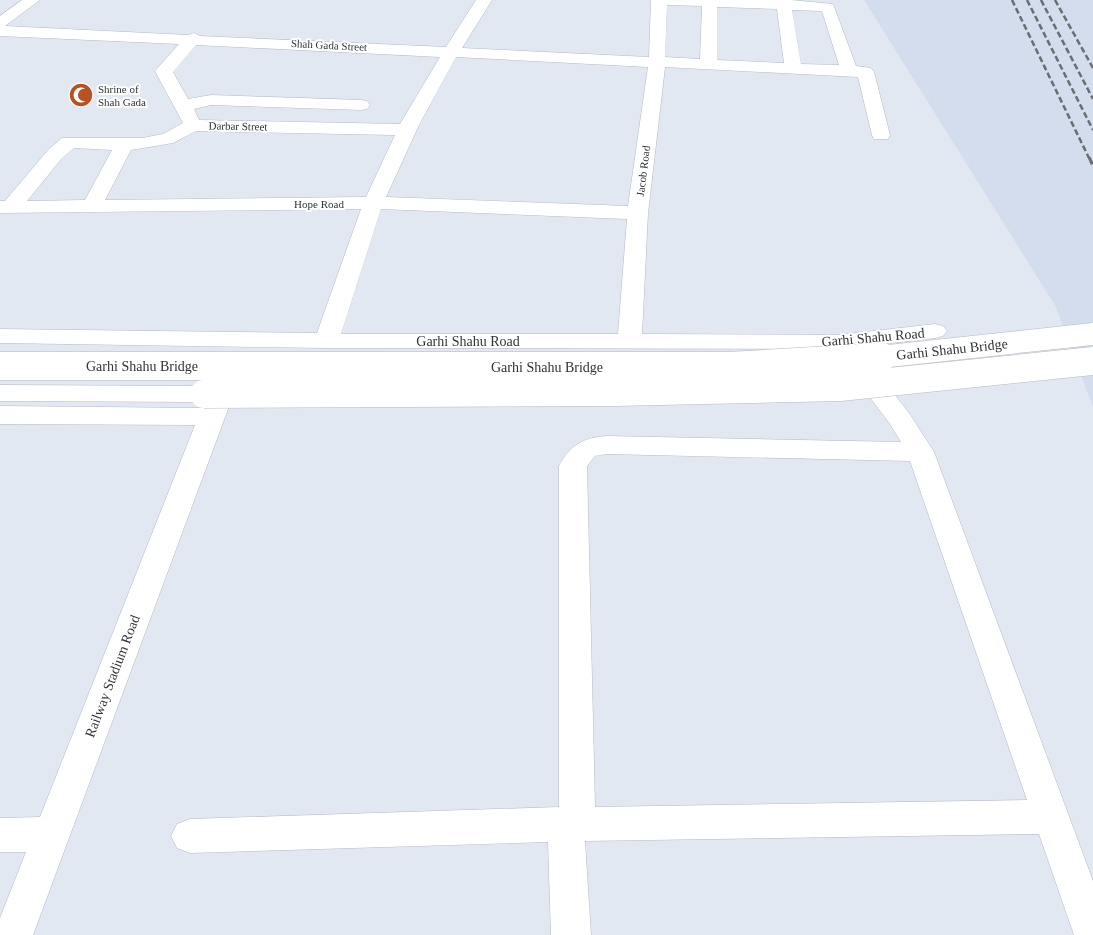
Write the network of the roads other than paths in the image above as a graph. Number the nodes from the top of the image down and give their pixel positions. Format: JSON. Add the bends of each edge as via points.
{"nodes":[{"id":1,"x":32,"y":0,"type":"edge"},
{"id":2,"x":484,"y":0,"type":"edge"},
{"id":3,"x":660,"y":0,"type":"edge"},
{"id":4,"x":710,"y":1,"type":"edge"},
{"id":5,"x":784,"y":2,"type":"edge"},
{"id":6,"x":0,"y":23,"type":"edge"},
{"id":7,"x":0,"y":31,"type":"edge"},
{"id":8,"x":194,"y":38,"type":"junction"},
{"id":9,"x":451,"y":50,"type":"junction"},
{"id":10,"x":657,"y":61,"type":"junction"},
{"id":11,"x":708,"y":64,"type":"junction"},
{"id":12,"x":793,"y":68,"type":"junction"},
{"id":13,"x":849,"y":71,"type":"junction"},
{"id":14,"x":361,"y":105,"type":"dead end"},
{"id":15,"x":183,"y":106,"type":"junction"},
{"id":16,"x":193,"y":125,"type":"junction"},
{"id":17,"x":407,"y":130,"type":"junction"},
{"id":18,"x":881,"y":134,"type":"dead end"},
{"id":19,"x":125,"y":144,"type":"junction"},
{"id":20,"x":374,"y":203,"type":"junction"},
{"id":21,"x":92,"y":205,"type":"junction"},
{"id":22,"x":6,"y":207,"type":"edge"},
{"id":23,"x":638,"y":213,"type":"junction"},
{"id":24,"x":935,"y":331,"type":"dead end"},
{"id":25,"x":1093,"y":334,"type":"edge"},
{"id":26,"x":0,"y":336,"type":"edge"},
{"id":27,"x":244,"y":340,"type":"junction"},
{"id":28,"x":326,"y":341,"type":"junction"},
{"id":29,"x":630,"y":342,"type":"junction"},
{"id":30,"x":839,"y":342,"type":"junction"},
{"id":31,"x":1093,"y":361,"type":"edge"},
{"id":32,"x":0,"y":366,"type":"edge"},
{"id":33,"x":0,"y":393,"type":"edge"},
{"id":34,"x":208,"y":406,"type":"junction"},
{"id":35,"x":0,"y":415,"type":"edge"},
{"id":36,"x":920,"y":452,"type":"junction"},
{"id":37,"x":1051,"y":817,"type":"junction"},
{"id":38,"x":571,"y":825,"type":"junction"},
{"id":39,"x":51,"y":834,"type":"junction"},
{"id":40,"x":0,"y":835,"type":"edge"},
{"id":41,"x":190,"y":836,"type":"dead end"},
{"id":42,"x":1093,"y":934,"type":"edge"},
{"id":43,"x":13,"y":935,"type":"edge"},
{"id":44,"x":571,"y":935,"type":"edge"}],
"edges":[{"from":1,"to":6,"type":"street"},
{"from":2,"to":9,"type":"street"},
{"from":3,"to":4,"type":"street"},
{"from":3,"to":10,"type":"street","name":"Jacob Road"},
{"from":4,"to":5,"type":"street"},
{"from":4,"to":11,"type":"street"},
{"from":5,"to":12,"type":"street"},
{"from":5,"to":13,"type":"street","via":[[828,7]]},
{"from":7,"to":8,"type":"street","name":"Shah Gada Street"},
{"from":8,"to":9,"type":"street","name":"Shah Gada Street"},
{"from":8,"to":15,"type":"street","via":[[164,71]]},
{"from":9,"to":10,"type":"street","name":"Shah Gada Street"},
{"from":9,"to":17,"type":"street"},
{"from":10,"to":11,"type":"street","name":"Shah Gada Street"},
{"from":10,"to":23,"type":"street","name":"Jacob Road"},
{"from":11,"to":12,"type":"street","name":"Shah Gada Street"},
{"from":12,"to":13,"type":"street","name":"Shah Gada Street"},
{"from":13,"to":18,"type":"street","via":[[864,72]]},
{"from":14,"to":15,"type":"street","via":[[211,100]]},
{"from":15,"to":16,"type":"street"},
{"from":16,"to":17,"type":"street","name":"Darbar Street"},
{"from":16,"to":19,"type":"street","name":"Darbar Street","via":[[167,139]]},
{"from":17,"to":20,"type":"street"},
{"from":19,"to":21,"type":"street"},
{"from":19,"to":22,"type":"street","name":"Darbar Street","via":[[69,142]]},
{"from":20,"to":21,"type":"street","name":"Hope Road"},
{"from":20,"to":23,"type":"street","name":"Hope Road"},
{"from":20,"to":28,"type":"street"},
{"from":21,"to":22,"type":"street","name":"Hope Road"},
{"from":23,"to":29,"type":"street","name":"Jacob Road"},
{"from":24,"to":30,"type":"street","name":"Garhi Shahu Road"},
{"from":25,"to":32,"type":"street","name":"Garhi Shahu Bridge","bridge":true,"via":[[855,360],[729,366]]},
{"from":26,"to":27,"type":"street","name":"Garhi Shahu Road"},
{"from":27,"to":28,"type":"street","name":"Garhi Shahu Road"},
{"from":27,"to":34,"type":"street","name":"Railway Stadium Road"},
{"from":28,"to":29,"type":"street","name":"Garhi Shahu Road"},
{"from":29,"to":30,"type":"street","name":"Garhi Shahu Road"},
{"from":30,"to":36,"type":"street","via":[[900,419]]},
{"from":31,"to":34,"type":"street","name":"Garhi Shahu Bridge","bridge":true,"via":[[840,387]]},
{"from":33,"to":34,"type":"street"},
{"from":34,"to":35,"type":"street"},
{"from":34,"to":39,"type":"street","name":"Railway Stadium Road"},
{"from":36,"to":37,"type":"street"},
{"from":36,"to":38,"type":"street","via":[[606,445],[584,449],[578,455],[573,466]]},
{"from":37,"to":38,"type":"street"},
{"from":37,"to":42,"type":"street"},
{"from":38,"to":41,"type":"street"},
{"from":38,"to":44,"type":"street"},
{"from":39,"to":40,"type":"street"},
{"from":39,"to":43,"type":"street","name":"Railway Stadium Road"}]}
